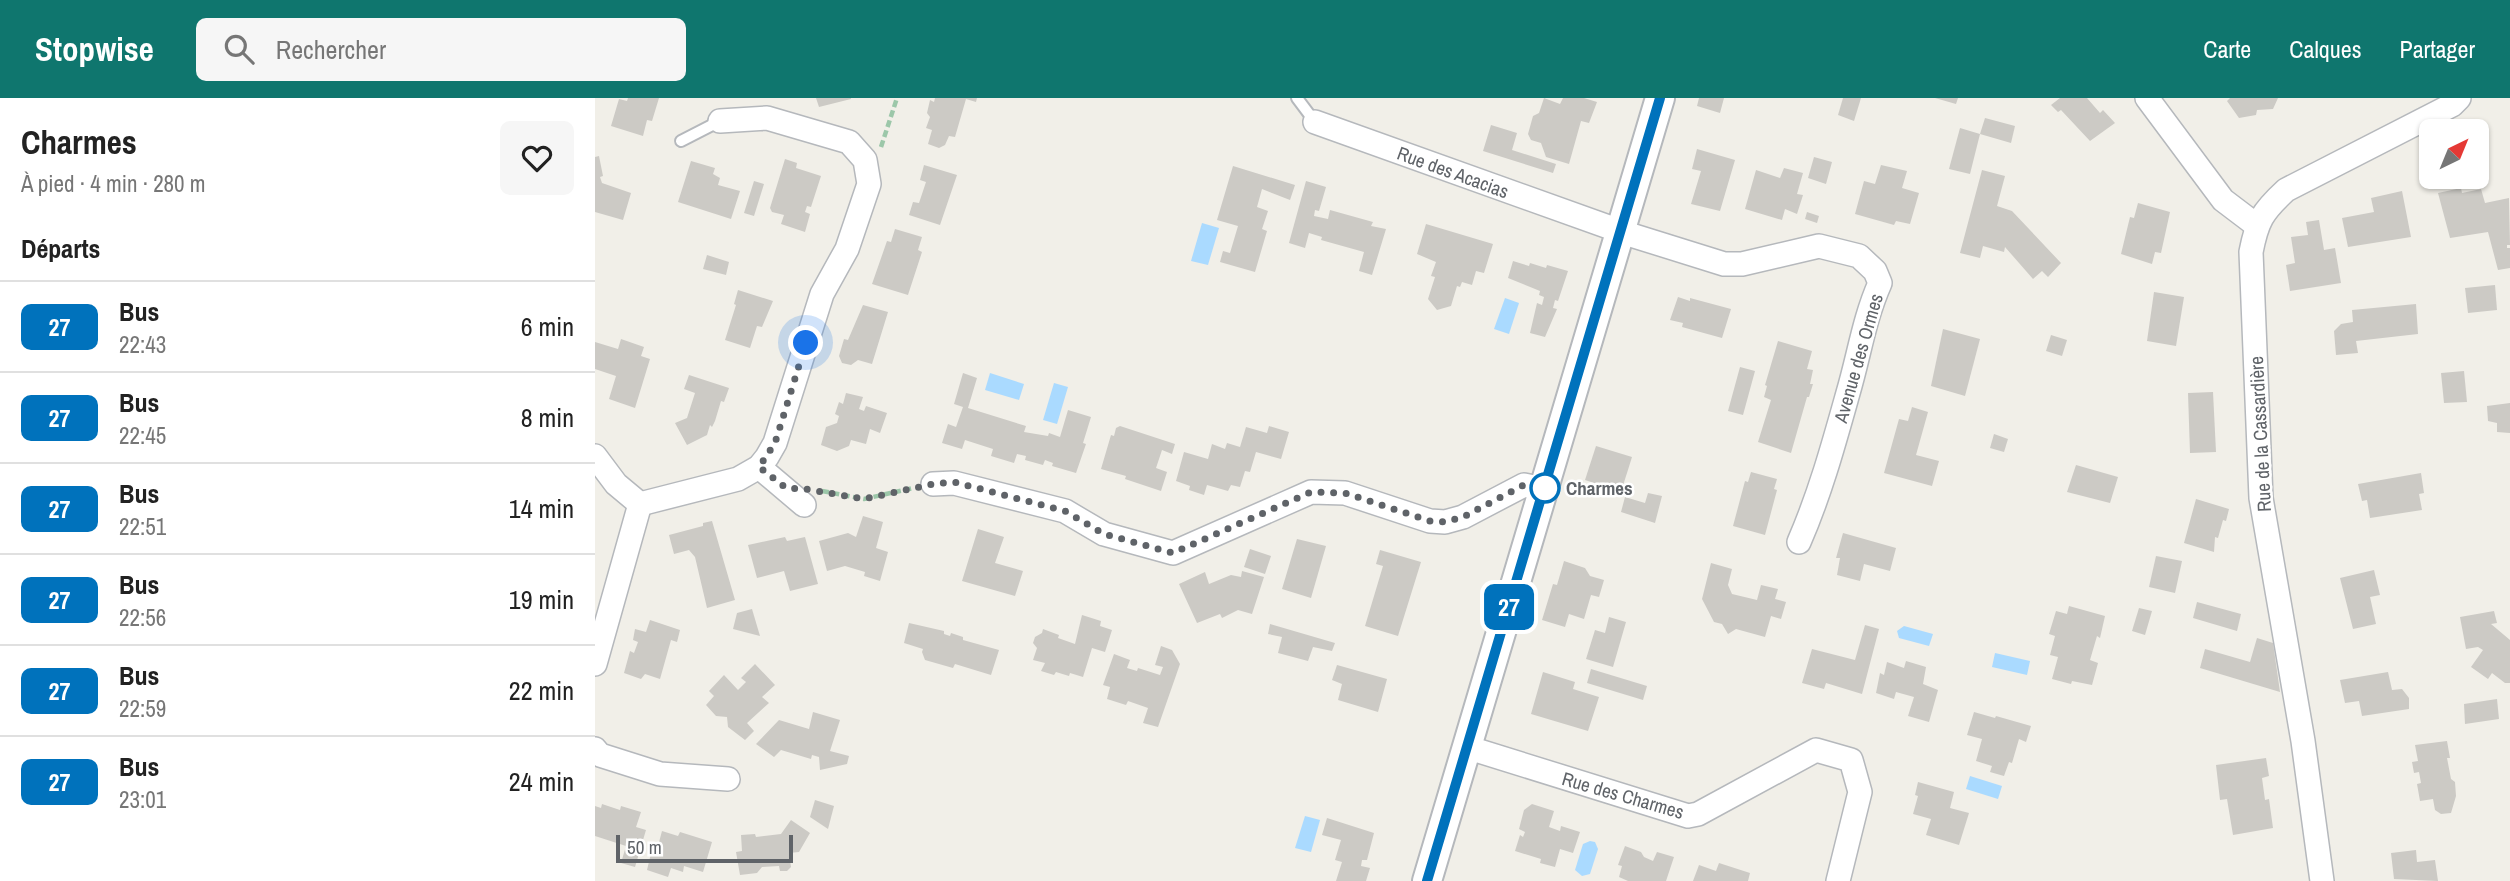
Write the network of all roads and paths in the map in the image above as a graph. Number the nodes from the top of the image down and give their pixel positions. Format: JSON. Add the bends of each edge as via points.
{"nodes":[{"id":1,"x":897,"y":98,"type":"edge"},
{"id":2,"x":1297,"y":98,"type":"edge"},
{"id":3,"x":1660,"y":98,"type":"edge"},
{"id":4,"x":2147,"y":98,"type":"edge"},
{"id":5,"x":2459,"y":98,"type":"edge"},
{"id":6,"x":720,"y":121,"type":"joint"},
{"id":7,"x":1315,"y":122,"type":"joint"},
{"id":8,"x":681,"y":141,"type":"dead end"},
{"id":9,"x":869,"y":184,"type":"junction"},
{"id":10,"x":2256,"y":225,"type":"junction"},
{"id":11,"x":1620,"y":231,"type":"junction"},
{"id":12,"x":595,"y":456,"type":"edge"},
{"id":13,"x":759,"y":467,"type":"junction"},
{"id":14,"x":933,"y":484,"type":"joint"},
{"id":15,"x":786,"y":488,"type":"junction"},
{"id":16,"x":1544,"y":489,"type":"junction"},
{"id":17,"x":640,"y":504,"type":"junction"},
{"id":18,"x":804,"y":505,"type":"dead end"},
{"id":19,"x":1799,"y":542,"type":"dead end"},
{"id":20,"x":595,"y":664,"type":"edge"},
{"id":21,"x":1466,"y":747,"type":"junction"},
{"id":22,"x":595,"y":749,"type":"edge"},
{"id":23,"x":728,"y":779,"type":"dead end"},
{"id":24,"x":1427,"y":881,"type":"edge"},
{"id":25,"x":1838,"y":881,"type":"edge"},
{"id":26,"x":2322,"y":881,"type":"edge"}],
"edges":[{"from":1,"to":9,"type":"path"},
{"from":2,"to":7,"type":"lane","name":"Rue des Acacias"},
{"from":3,"to":11,"type":"street"},
{"from":4,"to":10,"type":"street","via":[[2223,200]]},
{"from":5,"to":10,"type":"street","via":[[2287,190]]},
{"from":6,"to":8,"type":"lane"},
{"from":6,"to":9,"type":"street","via":[[767,118],[849,142],[865,160]]},
{"from":7,"to":11,"type":"street","name":"Rue des Acacias"},
{"from":9,"to":13,"type":"street","via":[[847,249],[822,293],[775,443]]},
{"from":10,"to":26,"type":"street","name":"Rue de la Cassardière","via":[[2251,252],[2261,498]]},
{"from":11,"to":16,"type":"street"},
{"from":11,"to":19,"type":"street","name":"Avenue des Ormes","via":[[1724,264],[1819,246],[1859,256],[1875,271],[1880,283]]},
{"from":12,"to":17,"type":"street","via":[[616,484]]},
{"from":13,"to":15,"type":"street"},
{"from":13,"to":17,"type":"street","via":[[739,479]]},
{"from":14,"to":15,"type":"path","via":[[864,499]]},
{"from":14,"to":16,"type":"street","via":[[954,482],[1065,511],[1104,534],[1173,553],[1311,492],[1345,493],[1445,522],[1524,485]]},
{"from":15,"to":18,"type":"street"},
{"from":16,"to":21,"type":"street"},
{"from":17,"to":20,"type":"street"},
{"from":21,"to":24,"type":"street"},
{"from":21,"to":25,"type":"street","name":"Rue des Charmes","via":[[1688,816],[1816,750],[1851,760],[1860,792]]},
{"from":22,"to":23,"type":"street","via":[[600,755],[660,775]]}]}
